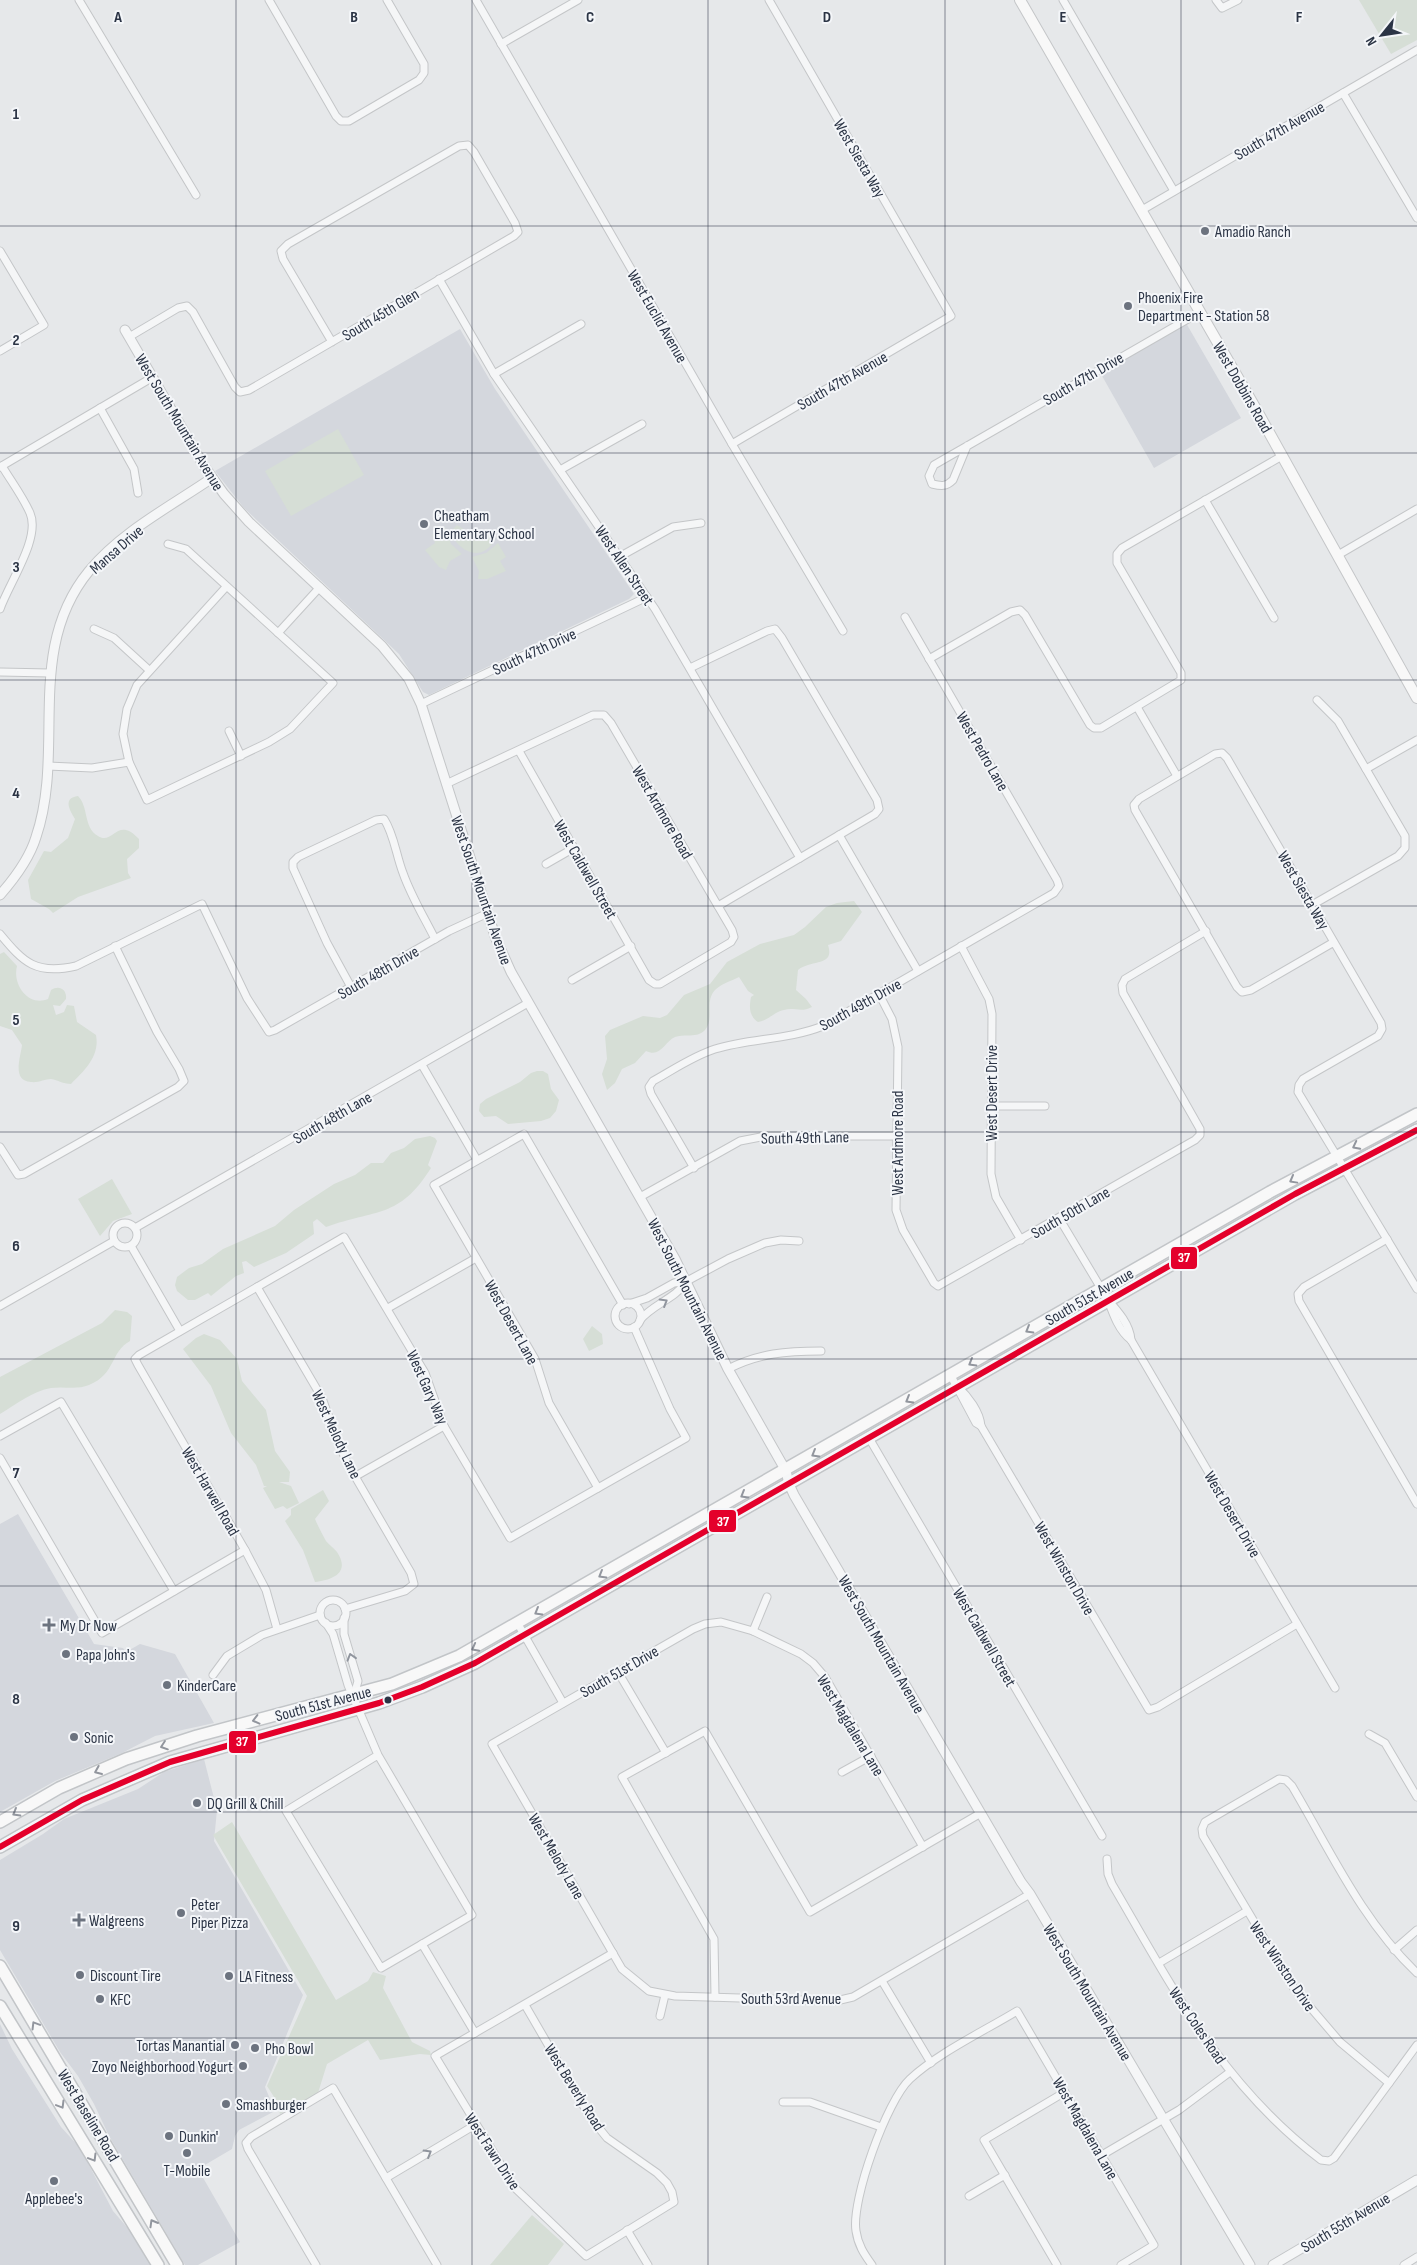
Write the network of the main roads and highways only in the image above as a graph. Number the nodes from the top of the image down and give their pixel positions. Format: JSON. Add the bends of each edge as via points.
{"nodes":[{"id":1,"x":1020,"y":0,"type":"edge"},
{"id":2,"x":1417,"y":698,"type":"edge"},
{"id":3,"x":1417,"y":1114,"type":"edge"},
{"id":4,"x":1417,"y":1130,"type":"edge"},
{"id":5,"x":0,"y":1822,"type":"edge"},
{"id":6,"x":0,"y":1848,"type":"edge"},
{"id":7,"x":0,"y":1966,"type":"edge"},
{"id":8,"x":0,"y":2006,"type":"edge"},
{"id":9,"x":158,"y":2265,"type":"edge"},
{"id":10,"x":177,"y":2265,"type":"edge"}],
"edges":[{"from":1,"to":2,"type":"main road","name":"West Dobbins Road"},
{"from":3,"to":5,"type":"main road","name":"South 51st Avenue","one_way":true,"via":[[1336,1156],[518,1624],[441,1664],[354,1696],[197,1736],[126,1759],[60,1788]]},
{"from":4,"to":6,"type":"main road","name":"South 51st Avenue","via":[[1342,1168],[525,1636],[443,1678],[358,1710],[170,1762],[82,1800]]},
{"from":10,"to":7,"type":"main road","name":"West Baseline Road","one_way":true},
{"from":8,"to":9,"type":"main road","name":"West Baseline Road","one_way":true}]}
